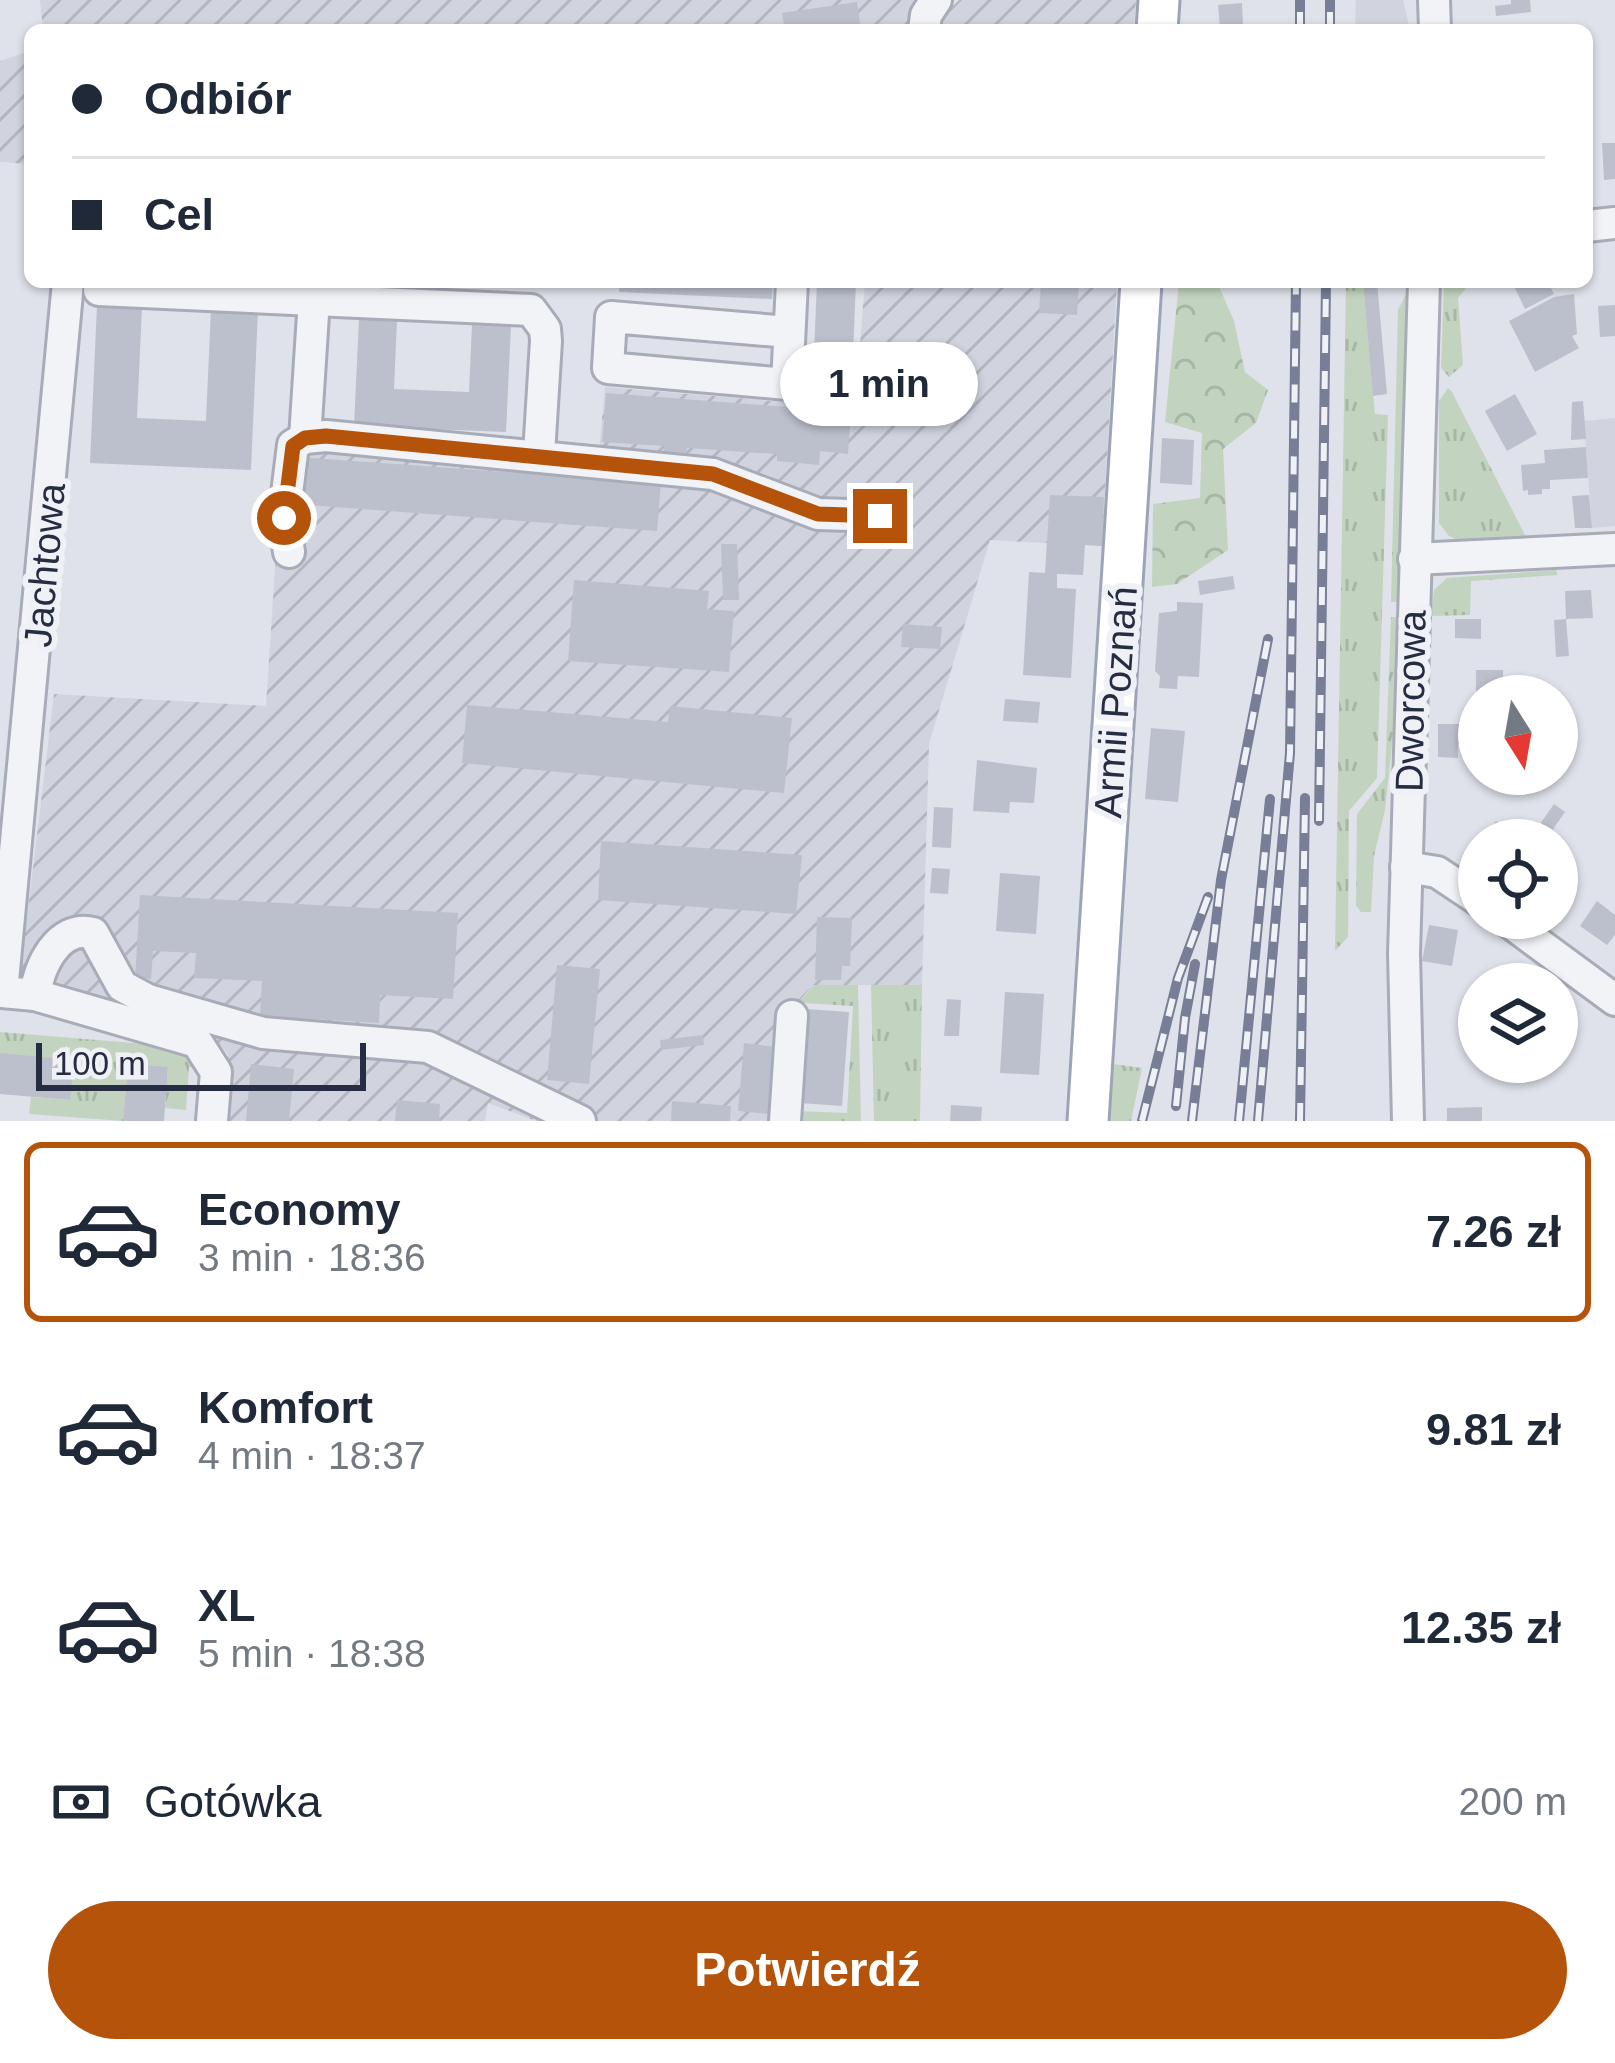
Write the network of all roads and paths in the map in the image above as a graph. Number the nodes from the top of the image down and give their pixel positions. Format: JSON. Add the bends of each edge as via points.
{"nodes":[{"id":1,"x":67,"y":288,"type":"edge"},
{"id":2,"x":792,"y":288,"type":"edge"},
{"id":3,"x":1141,"y":288,"type":"edge"},
{"id":4,"x":1424,"y":288,"type":"edge"},
{"id":5,"x":99,"y":290,"type":"dead end"},
{"id":6,"x":314,"y":299,"type":"junction"},
{"id":7,"x":789,"y":332,"type":"junction"},
{"id":8,"x":305,"y":438,"type":"junction"},
{"id":9,"x":539,"y":454,"type":"junction"},
{"id":10,"x":880,"y":516,"type":"dead end"},
{"id":11,"x":1615,"y":549,"type":"edge"},
{"id":12,"x":289,"y":552,"type":"dead end"},
{"id":13,"x":1414,"y":559,"type":"junction"},
{"id":14,"x":1406,"y":868,"type":"junction"},
{"id":15,"x":1458,"y":886,"type":"edge"},
{"id":16,"x":1532,"y":939,"type":"edge"},
{"id":17,"x":35,"y":995,"type":"junction"},
{"id":18,"x":1615,"y":1000,"type":"edge"},
{"id":19,"x":792,"y":1016,"type":"dead end"},
{"id":20,"x":212,"y":1121,"type":"edge"},
{"id":21,"x":580,"y":1121,"type":"edge"},
{"id":22,"x":785,"y":1121,"type":"edge"},
{"id":23,"x":1088,"y":1121,"type":"edge"},
{"id":24,"x":1408,"y":1121,"type":"edge"}],
"edges":[{"from":1,"to":17,"type":"street","name":"Jachtowa","via":[[2,992]]},
{"from":2,"to":7,"type":"street"},
{"from":3,"to":23,"type":"main road","name":"Armii Poznań"},
{"from":4,"to":13,"type":"street","name":"Dworcowa"},
{"from":5,"to":6,"type":"street"},
{"from":6,"to":8,"type":"street"},
{"from":6,"to":9,"type":"street","via":[[531,310],[546,341]]},
{"from":7,"to":7,"type":"street","via":[[787,384],[608,368],[611,317]]},
{"from":8,"to":9,"type":"street"},
{"from":8,"to":12,"type":"street","via":[[293,446],[286,484]]},
{"from":9,"to":10,"type":"street","via":[[713,474],[818,514]]},
{"from":11,"to":13,"type":"street"},
{"from":13,"to":14,"type":"street","name":"Dworcowa"},
{"from":14,"to":15,"type":"street","via":[[1437,872]]},
{"from":14,"to":24,"type":"street","name":"Dworcowa"},
{"from":16,"to":18,"type":"street"},
{"from":17,"to":20,"type":"street","name":"Jachtowa","via":[[197,1042],[216,1072]]},
{"from":17,"to":21,"type":"street","via":[[46,957],[69,936],[93,933],[122,986],[148,1000],[263,1033],[428,1047]]},
{"from":19,"to":22,"type":"street"}]}
